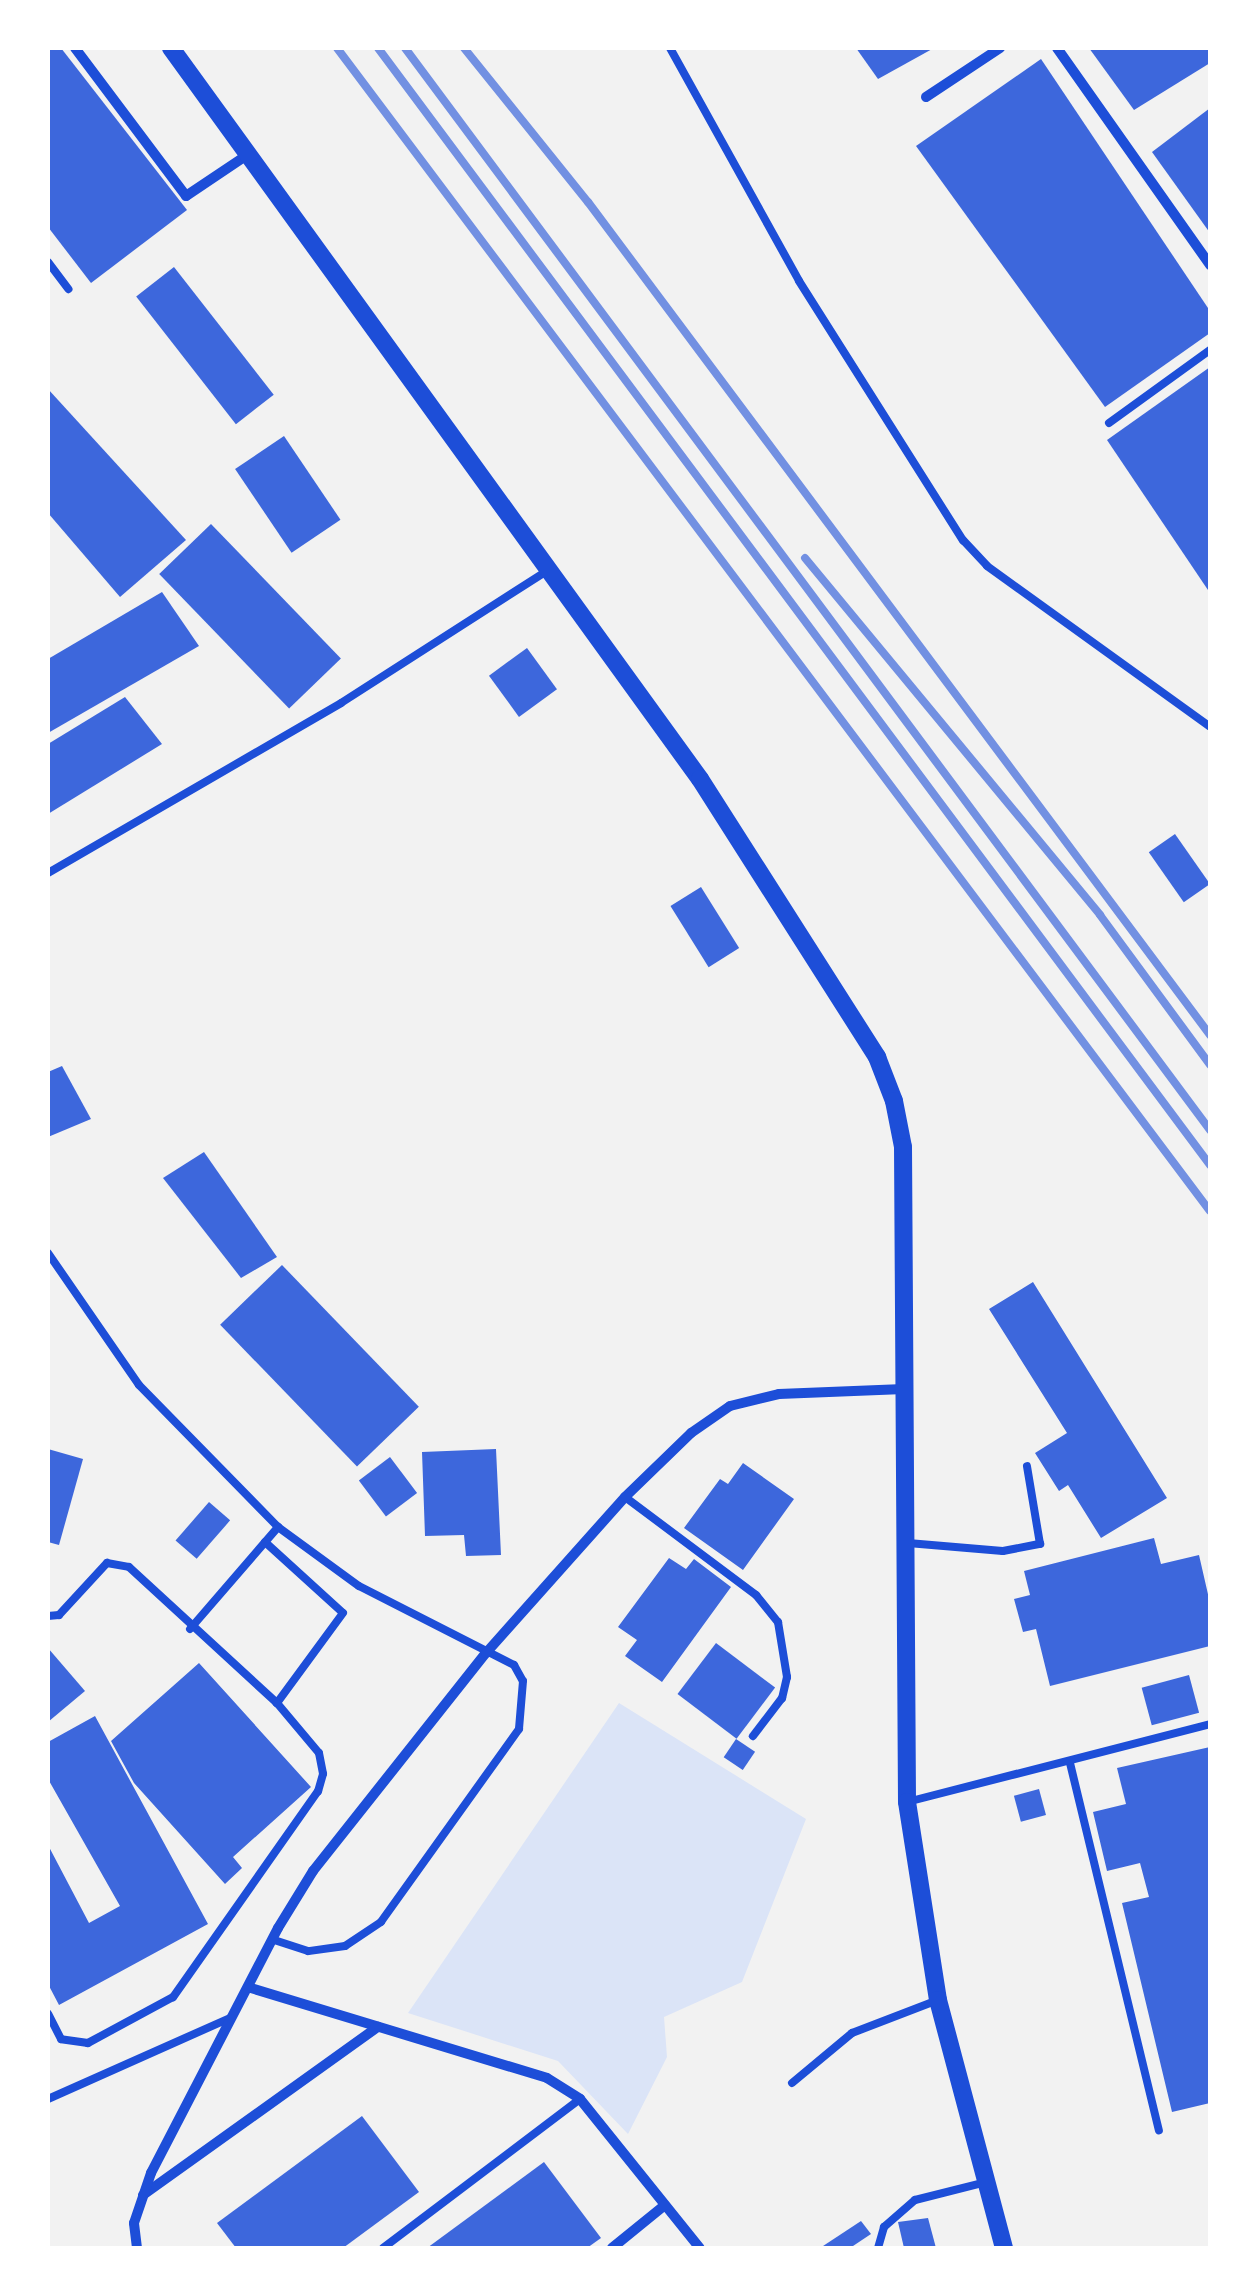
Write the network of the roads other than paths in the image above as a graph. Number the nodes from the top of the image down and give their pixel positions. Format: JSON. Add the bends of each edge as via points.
{"nodes":[{"id":1,"x":75,"y":48,"type":"edge"},
{"id":2,"x":171,"y":48,"type":"edge"},
{"id":3,"x":670,"y":48,"type":"edge"},
{"id":4,"x":1000,"y":48,"type":"edge"},
{"id":5,"x":1057,"y":48,"type":"edge"},
{"id":6,"x":926,"y":97,"type":"dead end"},
{"id":7,"x":250,"y":153,"type":"junction"},
{"id":8,"x":48,"y":262,"type":"edge"},
{"id":9,"x":1210,"y":264,"type":"edge"},
{"id":10,"x":68,"y":289,"type":"dead end"},
{"id":11,"x":1210,"y":350,"type":"edge"},
{"id":12,"x":1108,"y":424,"type":"dead end"},
{"id":13,"x":545,"y":572,"type":"junction"},
{"id":14,"x":1210,"y":727,"type":"edge"},
{"id":15,"x":48,"y":873,"type":"edge"},
{"id":16,"x":48,"y":1253,"type":"edge"},
{"id":17,"x":904,"y":1389,"type":"junction"},
{"id":18,"x":1026,"y":1466,"type":"dead end"},
{"id":19,"x":625,"y":1497,"type":"junction"},
{"id":20,"x":278,"y":1527,"type":"junction"},
{"id":21,"x":265,"y":1542,"type":"junction"},
{"id":22,"x":904,"y":1542,"type":"junction"},
{"id":23,"x":48,"y":1616,"type":"edge"},
{"id":24,"x":190,"y":1629,"type":"junction"},
{"id":25,"x":486,"y":1653,"type":"junction"},
{"id":26,"x":277,"y":1703,"type":"junction"},
{"id":27,"x":1210,"y":1724,"type":"edge"},
{"id":28,"x":754,"y":1736,"type":"dead end"},
{"id":29,"x":1070,"y":1764,"type":"junction"},
{"id":30,"x":907,"y":1802,"type":"junction"},
{"id":31,"x":272,"y":1939,"type":"junction"},
{"id":32,"x":251,"y":1988,"type":"junction"},
{"id":33,"x":938,"y":2000,"type":"junction"},
{"id":34,"x":238,"y":2013,"type":"junction"},
{"id":35,"x":48,"y":2014,"type":"edge"},
{"id":36,"x":378,"y":2027,"type":"junction"},
{"id":37,"x":792,"y":2084,"type":"dead end"},
{"id":38,"x":48,"y":2099,"type":"edge"},
{"id":39,"x":580,"y":2099,"type":"junction"},
{"id":40,"x":1160,"y":2130,"type":"dead end"},
{"id":41,"x":982,"y":2183,"type":"junction"},
{"id":42,"x":143,"y":2196,"type":"junction"},
{"id":43,"x":665,"y":2205,"type":"junction"},
{"id":44,"x":137,"y":2248,"type":"edge"},
{"id":45,"x":384,"y":2248,"type":"edge"},
{"id":46,"x":612,"y":2248,"type":"edge"},
{"id":47,"x":700,"y":2248,"type":"edge"},
{"id":48,"x":878,"y":2248,"type":"edge"},
{"id":49,"x":1004,"y":2248,"type":"edge"}],
"edges":[{"from":1,"to":7,"type":"street","via":[[186,196]]},
{"from":2,"to":7,"type":"street"},
{"from":3,"to":14,"type":"lane","via":[[799,281],[963,540],[987,566]]},
{"from":4,"to":6,"type":"street"},
{"from":5,"to":9,"type":"street"},
{"from":7,"to":13,"type":"street"},
{"from":8,"to":10,"type":"lane"},
{"from":11,"to":12,"type":"lane"},
{"from":13,"to":15,"type":"lane","via":[[341,703]]},
{"from":13,"to":17,"type":"street","via":[[700,779],[877,1057],[903,1147]]},
{"from":16,"to":20,"type":"lane","via":[[139,1385]]},
{"from":17,"to":19,"type":"street","via":[[779,1394],[730,1406]]},
{"from":17,"to":22,"type":"street"},
{"from":18,"to":22,"type":"lane","via":[[1040,1544],[1003,1551]]},
{"from":19,"to":25,"type":"street"},
{"from":19,"to":28,"type":"lane","via":[[756,1595],[778,1622],[787,1676],[782,1698]]},
{"from":20,"to":21,"type":"lane"},
{"from":20,"to":25,"type":"lane","via":[[359,1586]]},
{"from":21,"to":24,"type":"lane"},
{"from":21,"to":26,"type":"lane","via":[[344,1613]]},
{"from":22,"to":30,"type":"street"},
{"from":23,"to":24,"type":"lane","via":[[59,1615],[106,1562],[129,1566]]},
{"from":24,"to":26,"type":"lane"},
{"from":25,"to":31,"type":"street","via":[[314,1871]]},
{"from":25,"to":31,"type":"lane","via":[[514,1665],[523,1681],[519,1729],[381,1922],[345,1946],[308,1951]]},
{"from":26,"to":35,"type":"lane","via":[[319,1753],[318,1791],[173,1996],[88,2043],[61,2039]]},
{"from":27,"to":29,"type":"lane"},
{"from":29,"to":30,"type":"lane"},
{"from":29,"to":40,"type":"lane"},
{"from":30,"to":33,"type":"street"},
{"from":31,"to":32,"type":"street"},
{"from":32,"to":34,"type":"street"},
{"from":32,"to":36,"type":"street"},
{"from":33,"to":37,"type":"lane","via":[[852,2032]]},
{"from":33,"to":41,"type":"street"},
{"from":34,"to":38,"type":"lane","via":[[205,2034]]},
{"from":34,"to":42,"type":"street"},
{"from":36,"to":39,"type":"street","via":[[547,2078]]},
{"from":36,"to":42,"type":"street"},
{"from":39,"to":43,"type":"street"},
{"from":39,"to":45,"type":"lane"},
{"from":41,"to":48,"type":"lane","via":[[915,2200],[884,2227]]},
{"from":41,"to":49,"type":"street"},
{"from":42,"to":44,"type":"street","via":[[134,2223]]},
{"from":43,"to":46,"type":"street"},
{"from":43,"to":47,"type":"street"}]}
